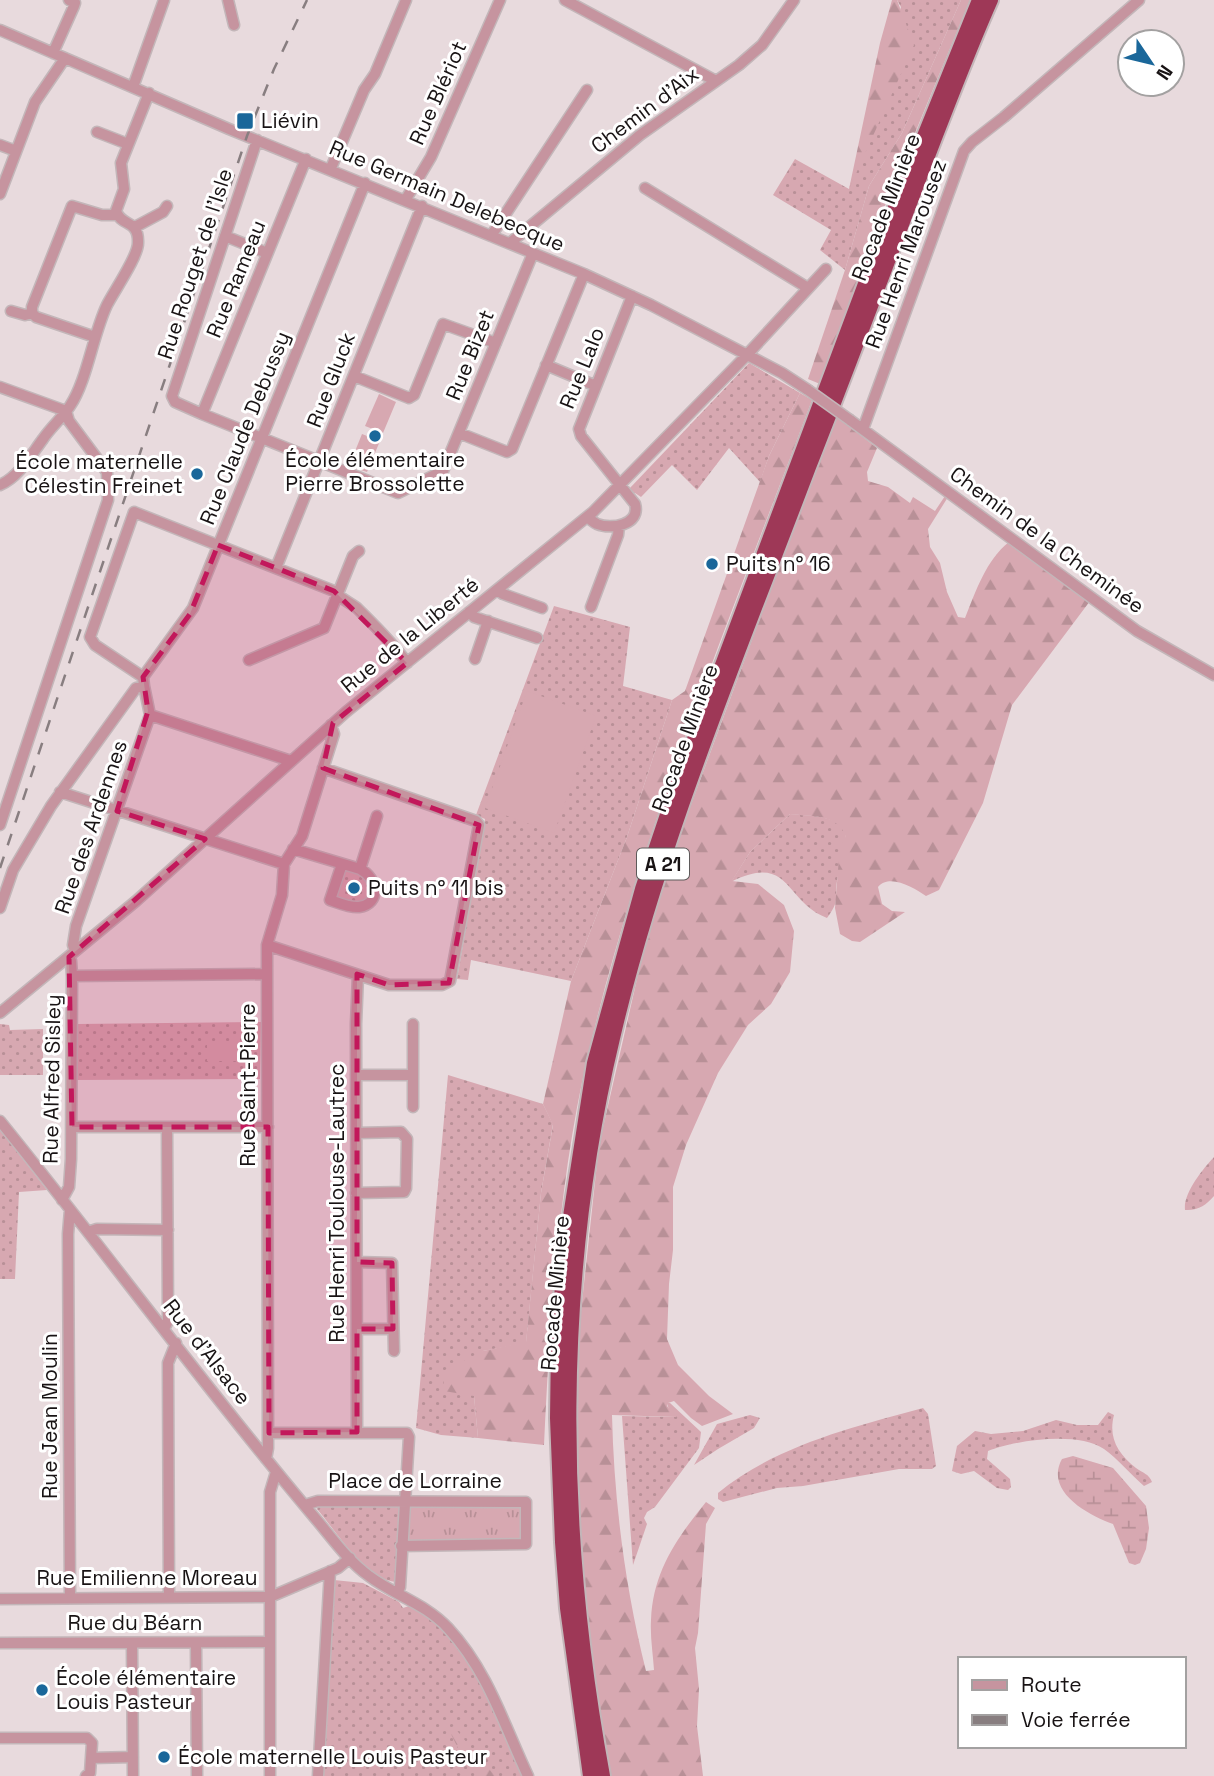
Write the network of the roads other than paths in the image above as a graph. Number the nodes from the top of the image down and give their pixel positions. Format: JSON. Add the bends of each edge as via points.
{"nodes":[{"id":1,"x":164,"y":0,"type":"edge"},
{"id":2,"x":228,"y":0,"type":"edge"},
{"id":3,"x":407,"y":0,"type":"edge"},
{"id":4,"x":500,"y":0,"type":"edge"},
{"id":5,"x":565,"y":0,"type":"edge"},
{"id":6,"x":794,"y":0,"type":"edge"},
{"id":7,"x":979,"y":0,"type":"edge"},
{"id":8,"x":991,"y":0,"type":"edge"},
{"id":9,"x":1139,"y":0,"type":"edge"},
{"id":10,"x":72,"y":2,"type":"edge"},
{"id":11,"x":234,"y":25,"type":"dead end"},
{"id":12,"x":0,"y":30,"type":"edge"},
{"id":13,"x":53,"y":53,"type":"junction"},
{"id":14,"x":65,"y":58,"type":"junction"},
{"id":15,"x":716,"y":81,"type":"junction"},
{"id":16,"x":133,"y":87,"type":"junction"},
{"id":17,"x":587,"y":90,"type":"dead end"},
{"id":18,"x":149,"y":93,"type":"junction"},
{"id":19,"x":97,"y":132,"type":"dead end"},
{"id":20,"x":257,"y":140,"type":"junction"},
{"id":21,"x":128,"y":144,"type":"junction"},
{"id":22,"x":0,"y":145,"type":"edge"},
{"id":23,"x":16,"y":152,"type":"junction"},
{"id":24,"x":306,"y":159,"type":"junction"},
{"id":25,"x":331,"y":168,"type":"junction"},
{"id":26,"x":365,"y":183,"type":"junction"},
{"id":27,"x":645,"y":188,"type":"dead end"},
{"id":28,"x":0,"y":194,"type":"edge"},
{"id":29,"x":406,"y":199,"type":"junction"},
{"id":30,"x":167,"y":206,"type":"dead end"},
{"id":31,"x":422,"y":206,"type":"junction"},
{"id":32,"x":117,"y":215,"type":"junction"},
{"id":33,"x":135,"y":227,"type":"junction"},
{"id":34,"x":225,"y":236,"type":"junction"},
{"id":35,"x":491,"y":236,"type":"junction"},
{"id":36,"x":510,"y":243,"type":"junction"},
{"id":37,"x":267,"y":253,"type":"junction"},
{"id":38,"x":533,"y":253,"type":"junction"},
{"id":39,"x":826,"y":269,"type":"dead end"},
{"id":40,"x":584,"y":274,"type":"junction"},
{"id":41,"x":808,"y":288,"type":"junction"},
{"id":42,"x":632,"y":296,"type":"junction"},
{"id":43,"x":12,"y":311,"type":"dead end"},
{"id":44,"x":32,"y":313,"type":"junction"},
{"id":45,"x":95,"y":337,"type":"junction"},
{"id":46,"x":496,"y":342,"type":"junction"},
{"id":47,"x":747,"y":355,"type":"junction"},
{"id":48,"x":546,"y":365,"type":"junction"},
{"id":49,"x":354,"y":376,"type":"junction"},
{"id":50,"x":596,"y":386,"type":"junction"},
{"id":51,"x":0,"y":387,"type":"edge"},
{"id":52,"x":66,"y":411,"type":"junction"},
{"id":53,"x":202,"y":414,"type":"junction"},
{"id":54,"x":863,"y":429,"type":"junction"},
{"id":55,"x":459,"y":433,"type":"junction"},
{"id":56,"x":262,"y":438,"type":"junction"},
{"id":57,"x":320,"y":461,"type":"junction"},
{"id":58,"x":0,"y":485,"type":"edge"},
{"id":59,"x":620,"y":486,"type":"junction"},
{"id":60,"x":587,"y":517,"type":"junction"},
{"id":61,"x":619,"y":526,"type":"junction"},
{"id":62,"x":218,"y":545,"type":"junction"},
{"id":63,"x":359,"y":551,"type":"dead end"},
{"id":64,"x":276,"y":568,"type":"junction"},
{"id":65,"x":497,"y":590,"type":"junction"},
{"id":66,"x":337,"y":595,"type":"junction"},
{"id":67,"x":591,"y":607,"type":"dead end"},
{"id":68,"x":542,"y":608,"type":"dead end"},
{"id":69,"x":469,"y":612,"type":"junction"},
{"id":70,"x":488,"y":621,"type":"junction"},
{"id":71,"x":537,"y":638,"type":"dead end"},
{"id":72,"x":475,"y":659,"type":"dead end"},
{"id":73,"x":249,"y":660,"type":"dead end"},
{"id":74,"x":407,"y":663,"type":"junction"},
{"id":75,"x":1214,"y":675,"type":"edge"},
{"id":76,"x":144,"y":681,"type":"junction"},
{"id":77,"x":150,"y":715,"type":"junction"},
{"id":78,"x":331,"y":725,"type":"junction"},
{"id":79,"x":291,"y":761,"type":"junction"},
{"id":80,"x":323,"y":768,"type":"junction"},
{"id":81,"x":60,"y":792,"type":"junction"},
{"id":82,"x":4,"y":802,"type":"edge"},
{"id":83,"x":117,"y":810,"type":"junction"},
{"id":84,"x":377,"y":816,"type":"dead end"},
{"id":85,"x":0,"y":825,"type":"edge"},
{"id":86,"x":205,"y":839,"type":"junction"},
{"id":87,"x":293,"y":849,"type":"junction"},
{"id":88,"x":284,"y":864,"type":"junction"},
{"id":89,"x":342,"y":864,"type":"junction"},
{"id":90,"x":360,"y":869,"type":"junction"},
{"id":91,"x":0,"y":908,"type":"edge"},
{"id":92,"x":267,"y":945,"type":"junction"},
{"id":93,"x":72,"y":954,"type":"junction"},
{"id":94,"x":267,"y":974,"type":"junction"},
{"id":95,"x":358,"y":975,"type":"junction"},
{"id":96,"x":72,"y":976,"type":"junction"},
{"id":97,"x":0,"y":1013,"type":"edge"},
{"id":98,"x":413,"y":1024,"type":"dead end"},
{"id":99,"x":356,"y":1075,"type":"junction"},
{"id":100,"x":413,"y":1075,"type":"junction"},
{"id":101,"x":413,"y":1107,"type":"dead end"},
{"id":102,"x":0,"y":1121,"type":"edge"},
{"id":103,"x":268,"y":1126,"type":"junction"},
{"id":104,"x":72,"y":1127,"type":"junction"},
{"id":105,"x":167,"y":1128,"type":"junction"},
{"id":106,"x":357,"y":1133,"type":"junction"},
{"id":107,"x":356,"y":1193,"type":"junction"},
{"id":108,"x":62,"y":1200,"type":"junction"},
{"id":109,"x":70,"y":1210,"type":"junction"},
{"id":110,"x":85,"y":1229,"type":"junction"},
{"id":111,"x":168,"y":1230,"type":"junction"},
{"id":112,"x":68,"y":1234,"type":"junction"},
{"id":113,"x":357,"y":1262,"type":"junction"},
{"id":114,"x":164,"y":1329,"type":"junction"},
{"id":115,"x":357,"y":1329,"type":"junction"},
{"id":116,"x":393,"y":1329,"type":"junction"},
{"id":117,"x":176,"y":1343,"type":"junction"},
{"id":118,"x":394,"y":1350,"type":"dead end"},
{"id":119,"x":357,"y":1432,"type":"junction"},
{"id":120,"x":269,"y":1433,"type":"junction"},
{"id":121,"x":266,"y":1459,"type":"junction"},
{"id":122,"x":276,"y":1472,"type":"junction"},
{"id":123,"x":404,"y":1500,"type":"junction"},
{"id":124,"x":305,"y":1505,"type":"junction"},
{"id":125,"x":401,"y":1546,"type":"junction"},
{"id":126,"x":350,"y":1558,"type":"junction"},
{"id":127,"x":330,"y":1571,"type":"junction"},
{"id":128,"x":397,"y":1593,"type":"junction"},
{"id":129,"x":270,"y":1597,"type":"junction"},
{"id":130,"x":70,"y":1598,"type":"junction"},
{"id":131,"x":169,"y":1598,"type":"junction"},
{"id":132,"x":0,"y":1599,"type":"edge"},
{"id":133,"x":270,"y":1642,"type":"junction"},
{"id":134,"x":0,"y":1643,"type":"edge"},
{"id":135,"x":132,"y":1643,"type":"junction"},
{"id":136,"x":196,"y":1643,"type":"junction"},
{"id":137,"x":0,"y":1738,"type":"edge"},
{"id":138,"x":133,"y":1757,"type":"junction"},
{"id":139,"x":91,"y":1758,"type":"junction"},
{"id":140,"x":86,"y":1776,"type":"edge"},
{"id":141,"x":133,"y":1776,"type":"edge"},
{"id":142,"x":197,"y":1776,"type":"edge"},
{"id":143,"x":270,"y":1776,"type":"edge"},
{"id":144,"x":318,"y":1776,"type":"edge"},
{"id":145,"x":528,"y":1776,"type":"edge"},
{"id":146,"x":590,"y":1776,"type":"edge"},
{"id":147,"x":603,"y":1776,"type":"edge"}],
"edges":[{"from":1,"to":16,"type":"street"},
{"from":2,"to":11,"type":"street"},
{"from":3,"to":25,"type":"street"},
{"from":4,"to":29,"type":"street","name":"Rue Blériot","via":[[431,157]]},
{"from":5,"to":15,"type":"street"},
{"from":6,"to":15,"type":"street","name":"Chemin d'Aix","via":[[762,46]]},
{"from":7,"to":146,"type":"highway","name":"Rocade Minière","number":"A 21","via":[[874,260],[677,785],[642,889],[594,1063],[564,1255],[557,1418],[567,1608]]},
{"from":8,"to":147,"type":"highway","name":"Rocade Minière","number":"A 21","via":[[906,210],[686,794],[646,915],[611,1047],[582,1217],[569,1382],[575,1565]]},
{"from":9,"to":54,"type":"street","name":"Rue Henri Marousez","via":[[964,151]]},
{"from":10,"to":13,"type":"street"},
{"from":12,"to":13,"type":"street","name":"Rue Germain Delebecque"},
{"from":13,"to":14,"type":"street","name":"Rue Germain Delebecque"},
{"from":14,"to":16,"type":"street","name":"Rue Germain Delebecque"},
{"from":14,"to":23,"type":"street","via":[[36,102]]},
{"from":15,"to":36,"type":"street","name":"Chemin d'Aix","via":[[640,135]]},
{"from":16,"to":18,"type":"street","name":"Rue Germain Delebecque"},
{"from":17,"to":35,"type":"street"},
{"from":18,"to":20,"type":"street","name":"Rue Germain Delebecque"},
{"from":18,"to":21,"type":"street"},
{"from":19,"to":21,"type":"street"},
{"from":20,"to":24,"type":"street","name":"Rue Germain Delebecque"},
{"from":20,"to":34,"type":"street","name":"Rue Rouget de l'Isle"},
{"from":21,"to":32,"type":"street","via":[[120,168],[124,189]]},
{"from":22,"to":23,"type":"street"},
{"from":23,"to":28,"type":"street"},
{"from":24,"to":25,"type":"street","name":"Rue Germain Delebecque"},
{"from":24,"to":37,"type":"street","name":"Rue Rameau"},
{"from":25,"to":26,"type":"street","name":"Rue Germain Delebecque"},
{"from":26,"to":29,"type":"street","name":"Rue Germain Delebecque"},
{"from":26,"to":56,"type":"street","name":"Rue Claude Debussy"},
{"from":27,"to":41,"type":"street"},
{"from":29,"to":31,"type":"street","name":"Rue Germain Delebecque"},
{"from":30,"to":33,"type":"street"},
{"from":31,"to":35,"type":"street","name":"Rue Germain Delebecque"},
{"from":31,"to":49,"type":"street","name":"Rue Gluck"},
{"from":32,"to":33,"type":"street"},
{"from":32,"to":44,"type":"street","via":[[72,206]]},
{"from":33,"to":45,"type":"street","via":[[137,249]]},
{"from":34,"to":37,"type":"street"},
{"from":34,"to":53,"type":"street","name":"Rue Rouget de l'Isle","via":[[172,396]]},
{"from":35,"to":36,"type":"street","name":"Rue Germain Delebecque"},
{"from":36,"to":38,"type":"street","name":"Rue Germain Delebecque"},
{"from":37,"to":53,"type":"street","name":"Rue Rameau"},
{"from":38,"to":40,"type":"street","name":"Rue Germain Delebecque"},
{"from":38,"to":46,"type":"street","name":"Rue Bizet"},
{"from":39,"to":41,"type":"street","name":"Rue de la Liberté"},
{"from":40,"to":42,"type":"street","name":"Rue Germain Delebecque"},
{"from":40,"to":48,"type":"street"},
{"from":41,"to":47,"type":"street","name":"Rue de la Liberté"},
{"from":42,"to":47,"type":"street","name":"Rue Germain Delebecque"},
{"from":42,"to":50,"type":"street","name":"Rue Lalo"},
{"from":43,"to":44,"type":"street"},
{"from":44,"to":45,"type":"street"},
{"from":45,"to":52,"type":"street"},
{"from":46,"to":49,"type":"street","via":[[443,324],[409,398]]},
{"from":46,"to":55,"type":"street","name":"Rue Bizet"},
{"from":47,"to":54,"type":"street","name":"Rue Germain Delebecque","bridge":true,"via":[[801,385]]},
{"from":47,"to":59,"type":"street","name":"Rue de la Liberté"},
{"from":48,"to":50,"type":"street"},
{"from":48,"to":55,"type":"street","via":[[512,449],[507,452]]},
{"from":49,"to":57,"type":"street","name":"Rue Gluck"},
{"from":50,"to":59,"type":"street","name":"Rue Lalo","via":[[579,425],[580,433]]},
{"from":51,"to":52,"type":"street"},
{"from":52,"to":58,"type":"street","via":[[35,452]]},
{"from":52,"to":82,"type":"street","via":[[107,472],[108,500]]},
{"from":53,"to":56,"type":"street"},
{"from":54,"to":75,"type":"street","name":"Chemin de la Cheminée","via":[[1137,631]]},
{"from":55,"to":57,"type":"street","name":"Rue Bizet","via":[[443,471],[398,493]]},
{"from":56,"to":57,"type":"street"},
{"from":56,"to":62,"type":"street","name":"Rue Claude Debussy"},
{"from":57,"to":64,"type":"street","name":"Rue Gluck"},
{"from":59,"to":60,"type":"street","name":"Rue de la Liberté"},
{"from":59,"to":61,"type":"street","via":[[637,510]]},
{"from":60,"to":61,"type":"street","via":[[598,524]]},
{"from":60,"to":65,"type":"street","name":"Rue de la Liberté"},
{"from":61,"to":67,"type":"street"},
{"from":62,"to":64,"type":"street"},
{"from":62,"to":76,"type":"street","name":"Rue Claude Debussy","via":[[190,614]]},
{"from":62,"to":76,"type":"street","via":[[134,512],[90,637]]},
{"from":63,"to":66,"type":"street"},
{"from":64,"to":66,"type":"street"},
{"from":65,"to":68,"type":"street"},
{"from":65,"to":69,"type":"street","name":"Rue de la Liberté"},
{"from":66,"to":73,"type":"street","via":[[322,630]]},
{"from":66,"to":74,"type":"street","via":[[354,605]]},
{"from":69,"to":70,"type":"street"},
{"from":69,"to":74,"type":"street","name":"Rue de la Liberté"},
{"from":70,"to":71,"type":"street"},
{"from":70,"to":72,"type":"street"},
{"from":74,"to":78,"type":"street","name":"Rue de la Liberté"},
{"from":76,"to":77,"type":"street"},
{"from":76,"to":81,"type":"street","name":"Rue Claude Debussy"},
{"from":77,"to":79,"type":"street"},
{"from":77,"to":83,"type":"street","name":"Rue des Ardennes"},
{"from":78,"to":79,"type":"street","name":"Rue de la Liberté"},
{"from":78,"to":80,"type":"street","name":"Rue Saint-Pierre","via":[[334,734]]},
{"from":79,"to":86,"type":"street","name":"Rue de la Liberté"},
{"from":80,"to":87,"type":"street","name":"Rue Saint-Pierre","via":[[302,836]]},
{"from":80,"to":95,"type":"street","via":[[479,825],[450,981],[389,985]]},
{"from":81,"to":83,"type":"street"},
{"from":81,"to":91,"type":"street","name":"Rue Claude Debussy","via":[[13,870]]},
{"from":82,"to":85,"type":"street"},
{"from":83,"to":86,"type":"street"},
{"from":83,"to":93,"type":"street","name":"Rue des Ardennes","via":[[76,926]]},
{"from":84,"to":90,"type":"street"},
{"from":86,"to":88,"type":"street"},
{"from":86,"to":93,"type":"street","name":"Rue de la Liberté"},
{"from":87,"to":88,"type":"street","name":"Rue Saint-Pierre"},
{"from":87,"to":89,"type":"street"},
{"from":88,"to":92,"type":"street","name":"Rue Saint-Pierre","via":[[282,895]]},
{"from":89,"to":90,"type":"street"},
{"from":89,"to":90,"type":"street","via":[[330,900],[355,908],[369,902],[375,888],[370,876]]},
{"from":92,"to":94,"type":"street","name":"Rue Saint-Pierre"},
{"from":92,"to":95,"type":"street"},
{"from":93,"to":96,"type":"street","name":"Rue Alfred Sisley"},
{"from":93,"to":97,"type":"street","name":"Rue de la Liberté"},
{"from":94,"to":96,"type":"street"},
{"from":94,"to":103,"type":"street","name":"Rue Saint-Pierre"},
{"from":95,"to":99,"type":"street","name":"Rue Henri Toulouse-Lautrec"},
{"from":96,"to":104,"type":"street","name":"Rue Alfred Sisley"},
{"from":98,"to":100,"type":"street"},
{"from":99,"to":100,"type":"street"},
{"from":99,"to":106,"type":"street","name":"Rue Henri Toulouse-Lautrec"},
{"from":100,"to":101,"type":"street"},
{"from":102,"to":108,"type":"street","name":"Rue d'Alsace"},
{"from":103,"to":105,"type":"street"},
{"from":103,"to":120,"type":"street","name":"Rue Saint-Pierre"},
{"from":104,"to":105,"type":"street"},
{"from":104,"to":108,"type":"street","name":"Rue Alfred Sisley","via":[[69,1187]]},
{"from":105,"to":111,"type":"street"},
{"from":106,"to":107,"type":"street","name":"Rue Henri Toulouse-Lautrec"},
{"from":106,"to":107,"type":"street","via":[[401,1132],[407,1139],[404,1192]]},
{"from":107,"to":113,"type":"street","name":"Rue Henri Toulouse-Lautrec"},
{"from":108,"to":109,"type":"street","name":"Rue d'Alsace"},
{"from":109,"to":110,"type":"street","name":"Rue d'Alsace"},
{"from":109,"to":112,"type":"street","name":"Rue Jean Moulin"},
{"from":110,"to":111,"type":"street"},
{"from":110,"to":112,"type":"street"},
{"from":110,"to":114,"type":"street","name":"Rue d'Alsace"},
{"from":111,"to":114,"type":"street","via":[[168,1321]]},
{"from":112,"to":130,"type":"street","name":"Rue Jean Moulin"},
{"from":113,"to":115,"type":"street","name":"Rue Henri Toulouse-Lautrec"},
{"from":113,"to":116,"type":"street","via":[[390,1261],[393,1265]]},
{"from":114,"to":117,"type":"street","name":"Rue d'Alsace"},
{"from":115,"to":116,"type":"street"},
{"from":115,"to":119,"type":"street","name":"Rue Henri Toulouse-Lautrec"},
{"from":116,"to":118,"type":"street"},
{"from":117,"to":121,"type":"street","name":"Rue d'Alsace"},
{"from":117,"to":131,"type":"street","via":[[168,1363]]},
{"from":119,"to":120,"type":"street"},
{"from":119,"to":123,"type":"street","via":[[407,1433]]},
{"from":120,"to":121,"type":"street","name":"Rue Saint-Pierre"},
{"from":121,"to":122,"type":"street","name":"Rue d'Alsace"},
{"from":122,"to":124,"type":"street","name":"Rue d'Alsace"},
{"from":122,"to":129,"type":"street","via":[[270,1492]]},
{"from":123,"to":124,"type":"street","name":"Place de Lorraine"},
{"from":123,"to":125,"type":"street"},
{"from":123,"to":125,"type":"street","name":"Place de Lorraine","via":[[522,1500],[526,1502],[526,1544]]},
{"from":124,"to":126,"type":"street","name":"Rue d'Alsace"},
{"from":125,"to":128,"type":"street"},
{"from":126,"to":127,"type":"street","name":"Rue Emilienne Moreau"},
{"from":126,"to":128,"type":"street","name":"Rue d'Alsace","via":[[369,1577]]},
{"from":127,"to":129,"type":"street","name":"Rue Emilienne Moreau"},
{"from":127,"to":144,"type":"street"},
{"from":128,"to":145,"type":"street","name":"Rue d'Alsace","via":[[427,1609],[465,1648],[487,1682]]},
{"from":129,"to":131,"type":"street","name":"Rue Emilienne Moreau"},
{"from":129,"to":133,"type":"street"},
{"from":130,"to":131,"type":"street","name":"Rue Emilienne Moreau"},
{"from":130,"to":132,"type":"street","name":"Rue Emilienne Moreau"},
{"from":133,"to":136,"type":"street","name":"Rue du Béarn"},
{"from":133,"to":143,"type":"street"},
{"from":134,"to":135,"type":"street","name":"Rue du Béarn"},
{"from":135,"to":136,"type":"street","name":"Rue du Béarn"},
{"from":135,"to":138,"type":"street"},
{"from":136,"to":142,"type":"street"},
{"from":137,"to":139,"type":"street","via":[[87,1738],[92,1743]]},
{"from":138,"to":139,"type":"street"},
{"from":138,"to":141,"type":"street"},
{"from":139,"to":140,"type":"street"}]}
